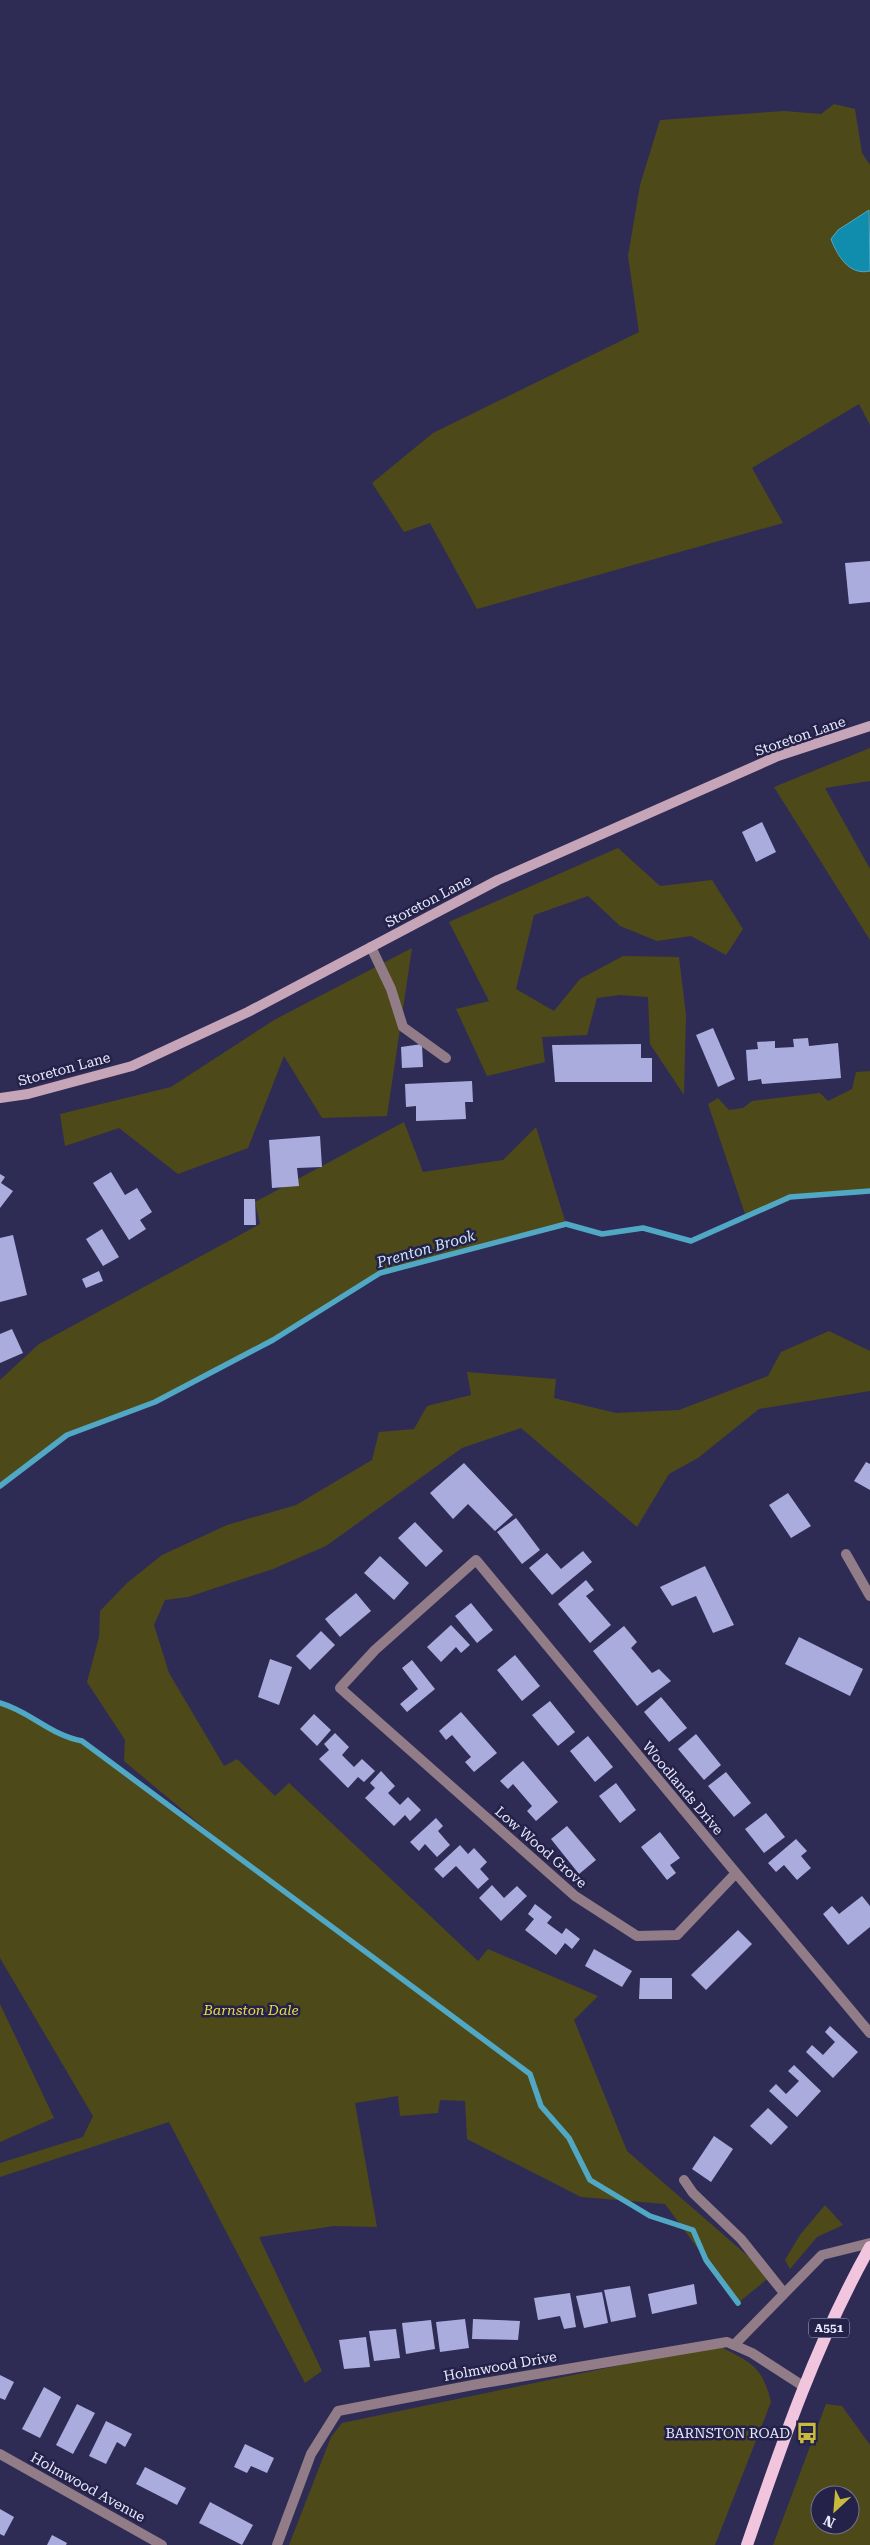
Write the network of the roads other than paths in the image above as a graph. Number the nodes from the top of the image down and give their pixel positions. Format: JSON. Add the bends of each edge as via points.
{"nodes":[{"id":1,"x":870,"y":726,"type":"edge"},
{"id":2,"x":371,"y":947,"type":"junction"},
{"id":3,"x":446,"y":1058,"type":"dead end"},
{"id":4,"x":0,"y":1098,"type":"edge"},
{"id":5,"x":846,"y":1554,"type":"dead end"},
{"id":6,"x":476,"y":1560,"type":"joint"},
{"id":7,"x":870,"y":1596,"type":"edge"},
{"id":8,"x":736,"y":1874,"type":"junction"},
{"id":9,"x":870,"y":2033,"type":"edge"},
{"id":10,"x":684,"y":2180,"type":"dead end"},
{"id":11,"x":870,"y":2242,"type":"edge"},
{"id":12,"x":870,"y":2247,"type":"edge"},
{"id":13,"x":784,"y":2293,"type":"junction"},
{"id":14,"x":734,"y":2345,"type":"junction"},
{"id":15,"x":803,"y":2386,"type":"junction"},
{"id":16,"x":0,"y":2454,"type":"edge"},
{"id":17,"x":162,"y":2545,"type":"edge"},
{"id":18,"x":277,"y":2545,"type":"edge"},
{"id":19,"x":748,"y":2545,"type":"edge"}],
"edges":[{"from":1,"to":2,"type":"street","name":"Storeton Lane","via":[[778,756],[498,880]]},
{"from":2,"to":3,"type":"street","via":[[391,989],[403,1027]]},
{"from":2,"to":4,"type":"street","name":"Storeton Lane","via":[[248,1012],[132,1066],[28,1094]]},
{"from":5,"to":7,"type":"street"},
{"from":6,"to":8,"type":"street","name":"Woodlands Drive"},
{"from":6,"to":8,"type":"street","name":"Low Wood Grove","via":[[375,1650],[340,1688],[575,1896],[637,1936],[677,1935]]},
{"from":8,"to":9,"type":"street","name":"Woodlands Drive"},
{"from":10,"to":13,"type":"street","via":[[760,2260]]},
{"from":11,"to":13,"type":"street","via":[[822,2255]]},
{"from":12,"to":15,"type":"main road","number":"A551","via":[[850,2282]]},
{"from":13,"to":14,"type":"street"},
{"from":14,"to":15,"type":"street","name":"Holmwood Drive"},
{"from":14,"to":18,"type":"street","name":"Holmwood Drive","via":[[726,2342],[338,2411],[311,2454]]},
{"from":15,"to":19,"type":"main road","number":"A551"},
{"from":16,"to":17,"type":"street","name":"Holmwood Avenue"}]}
